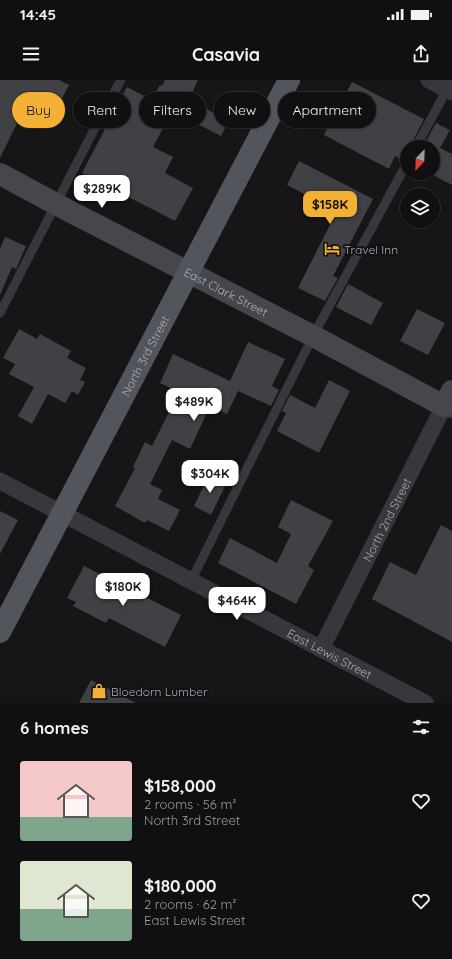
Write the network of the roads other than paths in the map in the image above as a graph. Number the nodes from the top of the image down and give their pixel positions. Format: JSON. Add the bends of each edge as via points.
{"nodes":[{"id":1,"x":121,"y":80,"type":"edge"},
{"id":2,"x":289,"y":80,"type":"edge"},
{"id":3,"x":429,"y":80,"type":"edge"},
{"id":4,"x":450,"y":88,"type":"edge"},
{"id":5,"x":420,"y":140,"type":"edge"},
{"id":6,"x":0,"y":174,"type":"edge"},
{"id":7,"x":400,"y":176,"type":"edge"},
{"id":8,"x":56,"y":204,"type":"junction"},
{"id":9,"x":188,"y":272,"type":"junction"},
{"id":10,"x":0,"y":313,"type":"edge"},
{"id":11,"x":313,"y":336,"type":"junction"},
{"id":12,"x":449,"y":402,"type":"edge"},
{"id":13,"x":0,"y":481,"type":"edge"},
{"id":14,"x":62,"y":513,"type":"junction"},
{"id":15,"x":191,"y":581,"type":"junction"},
{"id":16,"x":0,"y":632,"type":"edge"},
{"id":17,"x":321,"y":649,"type":"junction"},
{"id":18,"x":425,"y":703,"type":"edge"}],
"edges":[{"from":1,"to":8,"type":"lane"},
{"from":2,"to":9,"type":"main road","name":"North 3rd Street"},
{"from":3,"to":4,"type":"street"},
{"from":4,"to":5,"type":"lane"},
{"from":6,"to":8,"type":"street","name":"East Clark Street"},
{"from":7,"to":11,"type":"lane"},
{"from":8,"to":9,"type":"street","name":"East Clark Street"},
{"from":8,"to":10,"type":"lane"},
{"from":9,"to":11,"type":"street","name":"East Clark Street"},
{"from":9,"to":14,"type":"main road","name":"North 3rd Street"},
{"from":11,"to":12,"type":"street","name":"East Clark Street"},
{"from":11,"to":15,"type":"lane"},
{"from":12,"to":17,"type":"street","name":"North 2nd Street"},
{"from":13,"to":14,"type":"street","name":"East Lewis Street"},
{"from":14,"to":15,"type":"street","name":"East Lewis Street"},
{"from":14,"to":16,"type":"main road","name":"North 3rd Street"},
{"from":15,"to":17,"type":"street","name":"East Lewis Street"},
{"from":17,"to":18,"type":"street","name":"East Lewis Street"}]}
